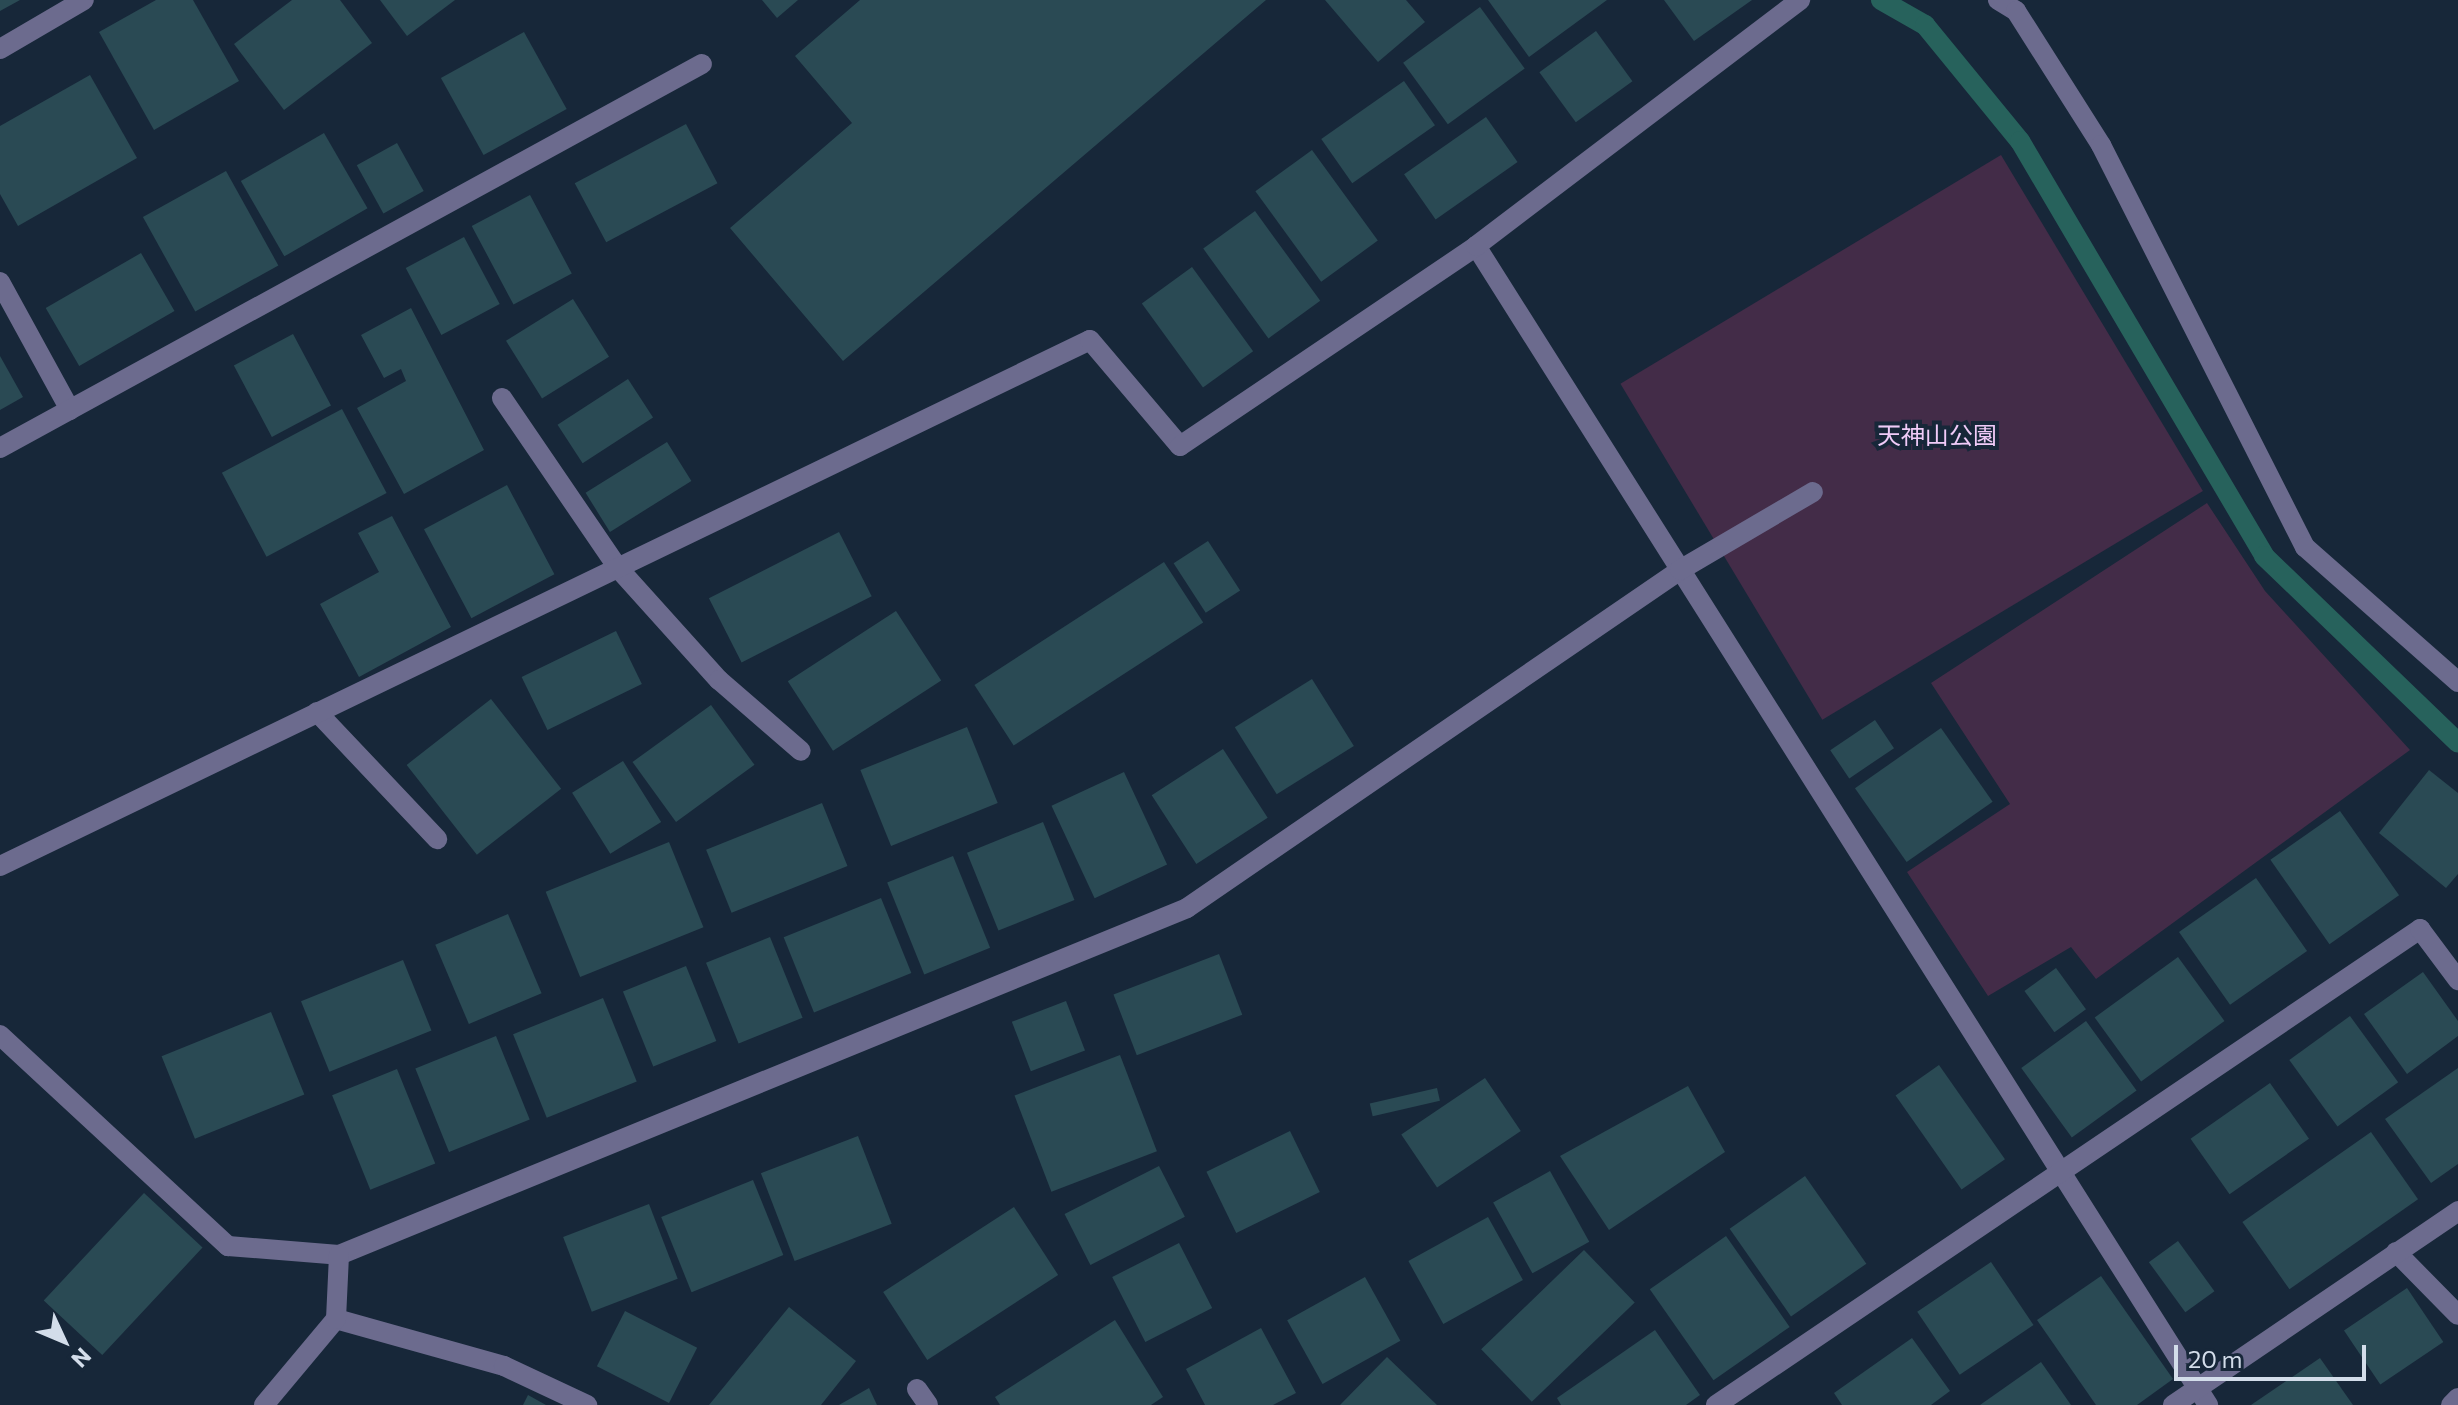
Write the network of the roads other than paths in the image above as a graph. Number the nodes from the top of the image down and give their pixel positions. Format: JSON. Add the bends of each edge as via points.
{"nodes":[{"id":1,"x":84,"y":0,"type":"edge"},
{"id":2,"x":1800,"y":0,"type":"edge"},
{"id":3,"x":1998,"y":0,"type":"edge"},
{"id":4,"x":0,"y":49,"type":"edge"},
{"id":5,"x":702,"y":64,"type":"dead end"},
{"id":6,"x":1476,"y":246,"type":"junction"},
{"id":7,"x":0,"y":282,"type":"edge"},
{"id":8,"x":502,"y":398,"type":"dead end"},
{"id":9,"x":70,"y":410,"type":"junction"},
{"id":10,"x":0,"y":448,"type":"edge"},
{"id":11,"x":1813,"y":492,"type":"dead end"},
{"id":12,"x":618,"y":568,"type":"junction"},
{"id":13,"x":1680,"y":570,"type":"junction"},
{"id":14,"x":2458,"y":682,"type":"edge"},
{"id":15,"x":317,"y":712,"type":"junction"},
{"id":16,"x":801,"y":751,"type":"dead end"},
{"id":17,"x":437,"y":839,"type":"dead end"},
{"id":18,"x":0,"y":866,"type":"edge"},
{"id":19,"x":2458,"y":980,"type":"edge"},
{"id":20,"x":0,"y":1035,"type":"edge"},
{"id":21,"x":2060,"y":1172,"type":"junction"},
{"id":22,"x":2458,"y":1211,"type":"edge"},
{"id":23,"x":2396,"y":1252,"type":"junction"},
{"id":24,"x":339,"y":1255,"type":"junction"},
{"id":25,"x":2458,"y":1315,"type":"edge"},
{"id":26,"x":336,"y":1319,"type":"junction"},
{"id":27,"x":2202,"y":1397,"type":"edge"},
{"id":28,"x":2458,"y":1398,"type":"edge"},
{"id":29,"x":264,"y":1405,"type":"edge"},
{"id":30,"x":587,"y":1405,"type":"edge"},
{"id":31,"x":1716,"y":1405,"type":"edge"},
{"id":32,"x":2173,"y":1405,"type":"edge"},
{"id":33,"x":2451,"y":1405,"type":"edge"}],
"edges":[{"from":1,"to":4,"type":"street"},
{"from":2,"to":6,"type":"street"},
{"from":3,"to":14,"type":"street","via":[[2016,11],[2101,145],[2305,547]]},
{"from":5,"to":9,"type":"street"},
{"from":6,"to":12,"type":"street","via":[[1180,446],[1090,340]]},
{"from":6,"to":13,"type":"street"},
{"from":7,"to":9,"type":"street"},
{"from":8,"to":12,"type":"street"},
{"from":9,"to":10,"type":"street"},
{"from":11,"to":13,"type":"street"},
{"from":12,"to":15,"type":"street"},
{"from":12,"to":16,"type":"street","via":[[719,680]]},
{"from":13,"to":21,"type":"street"},
{"from":13,"to":24,"type":"street","via":[[1187,908]]},
{"from":15,"to":17,"type":"street"},
{"from":15,"to":18,"type":"street"},
{"from":19,"to":21,"type":"street","via":[[2420,929]]},
{"from":20,"to":24,"type":"street","via":[[228,1246]]},
{"from":21,"to":27,"type":"street"},
{"from":21,"to":31,"type":"street"},
{"from":22,"to":23,"type":"street"},
{"from":23,"to":25,"type":"street"},
{"from":23,"to":27,"type":"street"},
{"from":24,"to":26,"type":"street"},
{"from":26,"to":29,"type":"street"},
{"from":26,"to":30,"type":"street","via":[[504,1366]]},
{"from":27,"to":32,"type":"street"},
{"from":28,"to":33,"type":"street"}]}
